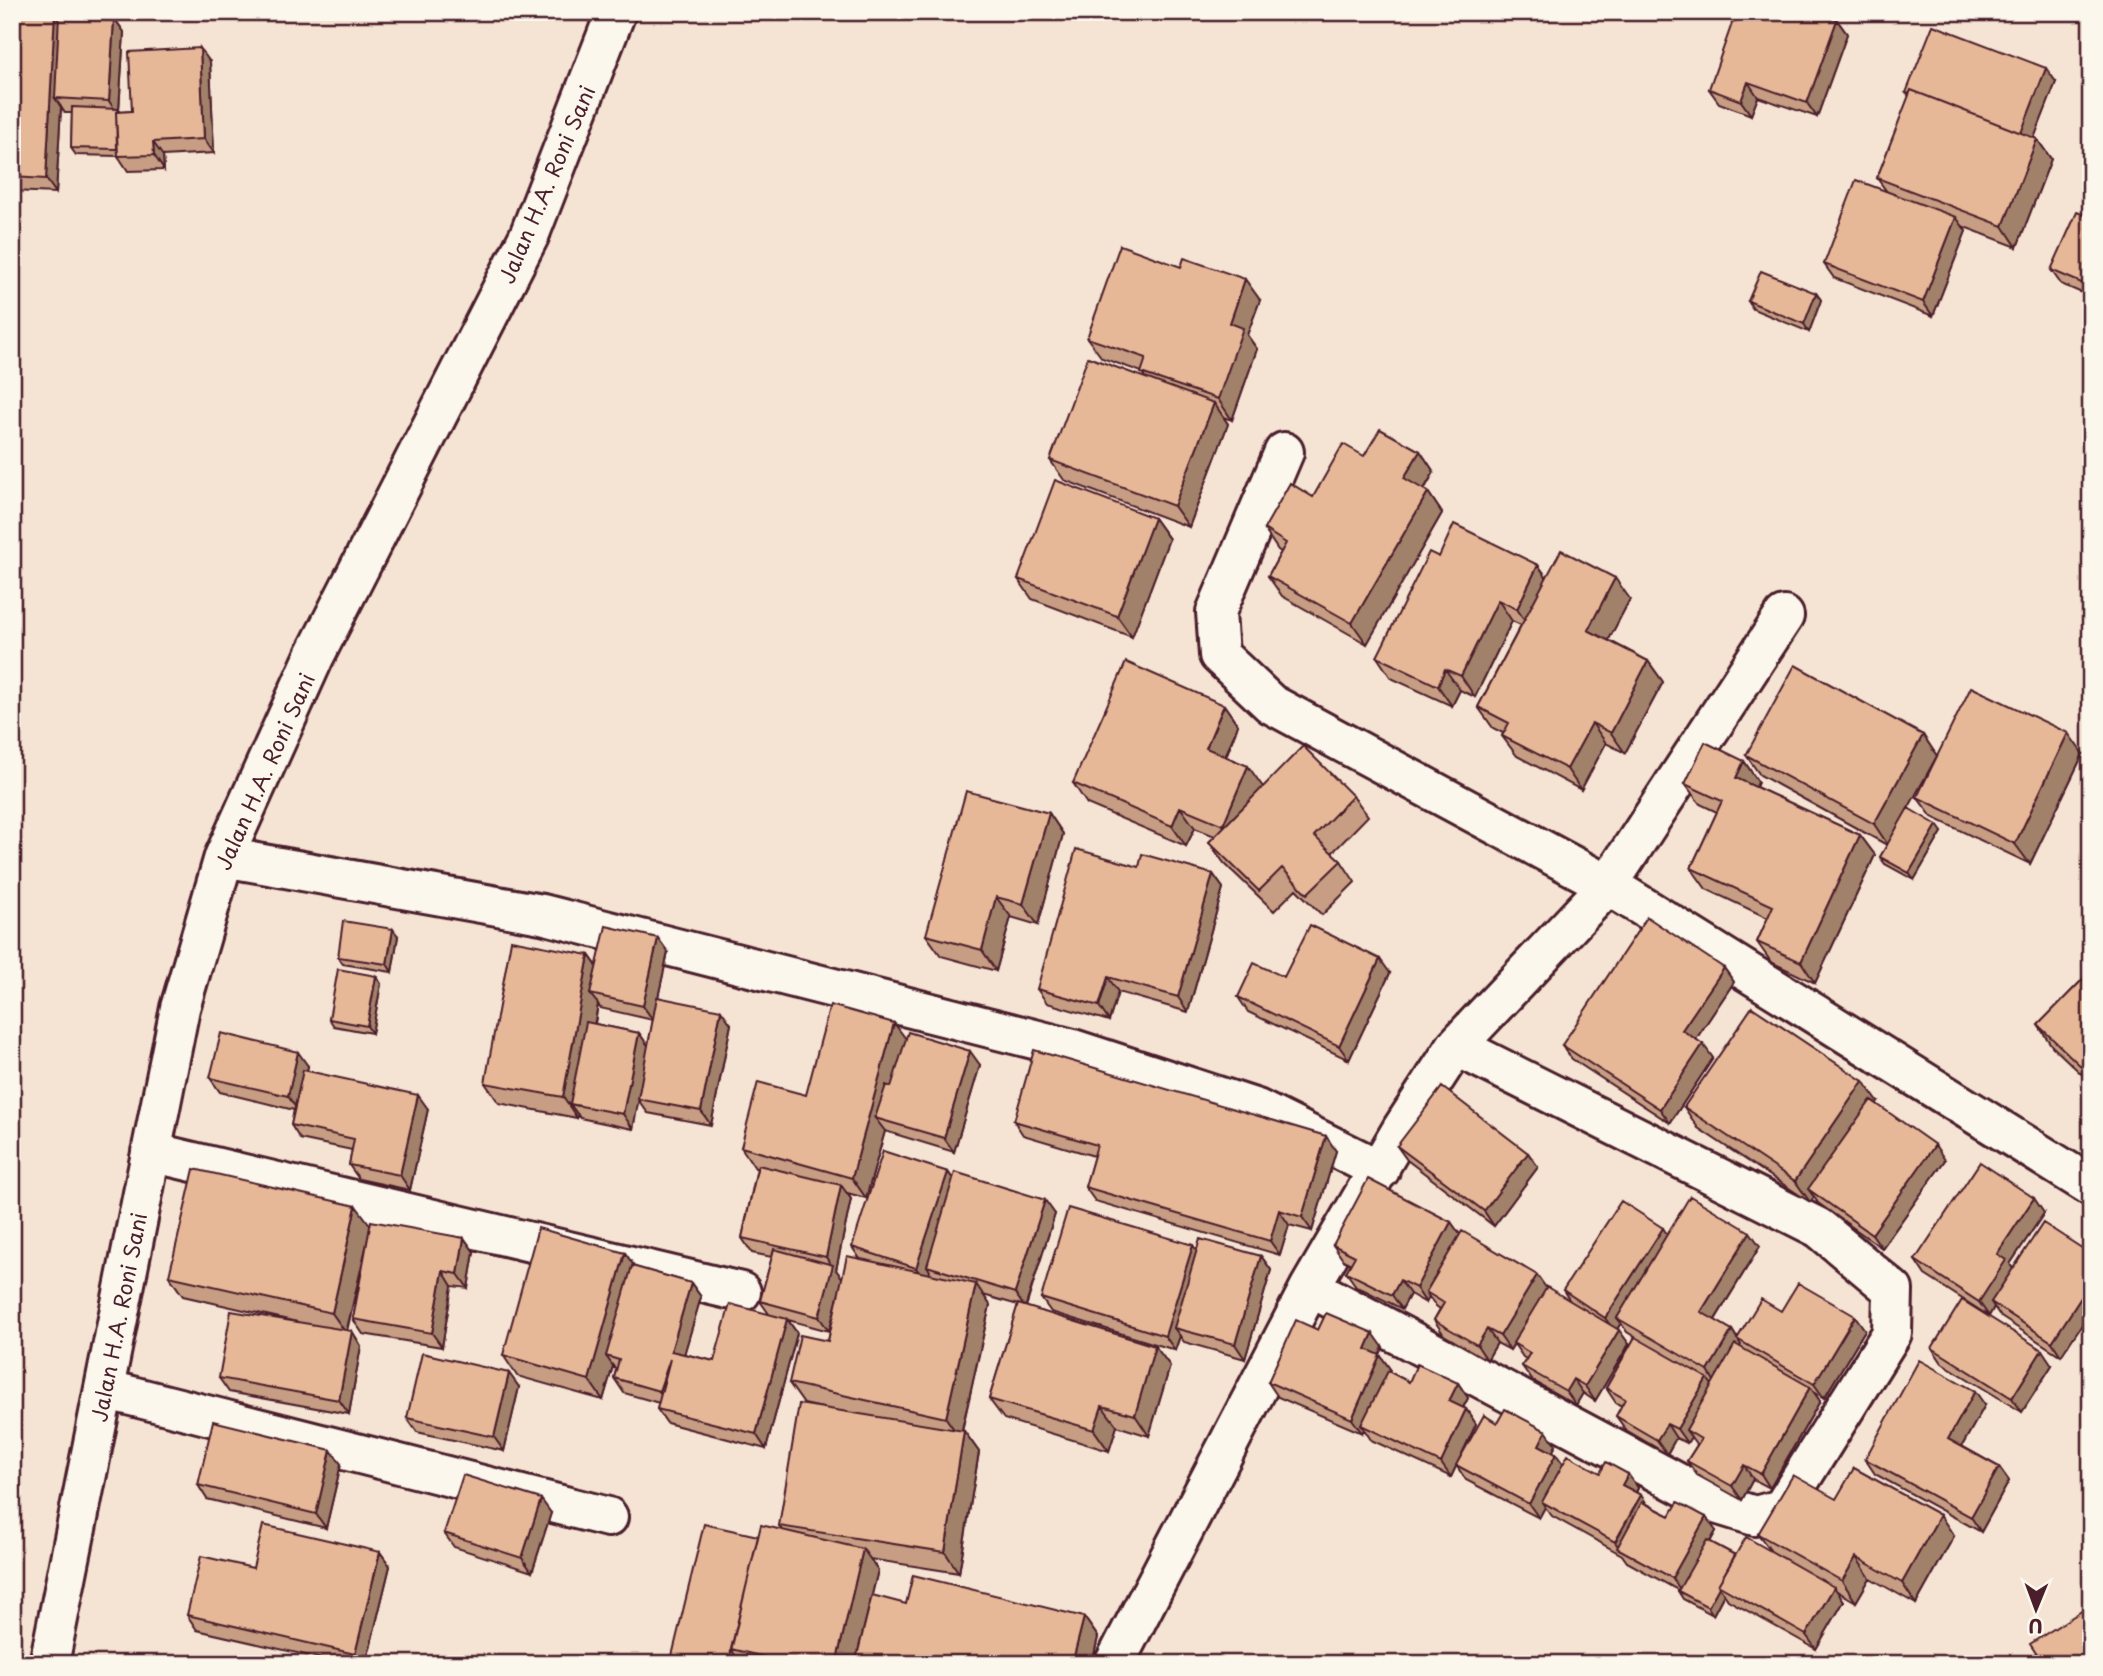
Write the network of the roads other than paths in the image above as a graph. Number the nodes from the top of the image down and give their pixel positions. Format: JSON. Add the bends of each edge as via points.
{"nodes":[{"id":1,"x":616,"y":12,"type":"edge"},
{"id":2,"x":1284,"y":452,"type":"dead end"},
{"id":3,"x":1784,"y":616,"type":"dead end"},
{"id":4,"x":224,"y":856,"type":"junction"},
{"id":5,"x":1608,"y":885,"type":"junction"},
{"id":6,"x":1456,"y":1046,"type":"junction"},
{"id":7,"x":151,"y":1152,"type":"junction"},
{"id":8,"x":1380,"y":1170,"type":"junction"},
{"id":9,"x":2091,"y":1186,"type":"edge"},
{"id":10,"x":1310,"y":1287,"type":"junction"},
{"id":11,"x":741,"y":1292,"type":"dead end"},
{"id":12,"x":104,"y":1389,"type":"junction"},
{"id":13,"x":608,"y":1517,"type":"dead end"},
{"id":14,"x":56,"y":1662,"type":"edge"},
{"id":15,"x":1114,"y":1664,"type":"edge"}],
"edges":[{"from":1,"to":4,"type":"street","name":"Jalan H.A. Roni Sani","via":[[529,236],[316,655]]},
{"from":2,"to":5,"type":"street","via":[[1216,612],[1219,655],[1271,704]]},
{"from":3,"to":5,"type":"street"},
{"from":4,"to":7,"type":"street","name":"Jalan H.A. Roni Sani","via":[[180,1008]]},
{"from":4,"to":8,"type":"street","via":[[542,914],[1073,1049],[1257,1109]]},
{"from":5,"to":6,"type":"street"},
{"from":5,"to":9,"type":"street"},
{"from":6,"to":8,"type":"street"},
{"from":6,"to":10,"type":"street","via":[[1819,1228],[1892,1290],[1892,1333],[1885,1345],[1782,1509],[1755,1516],[1720,1505]]},
{"from":7,"to":11,"type":"street"},
{"from":7,"to":12,"type":"street","name":"Jalan H.A. Roni Sani"},
{"from":8,"to":10,"type":"street"},
{"from":10,"to":15,"type":"street"},
{"from":12,"to":13,"type":"street"},
{"from":12,"to":14,"type":"street","name":"Jalan H.A. Roni Sani"}]}
